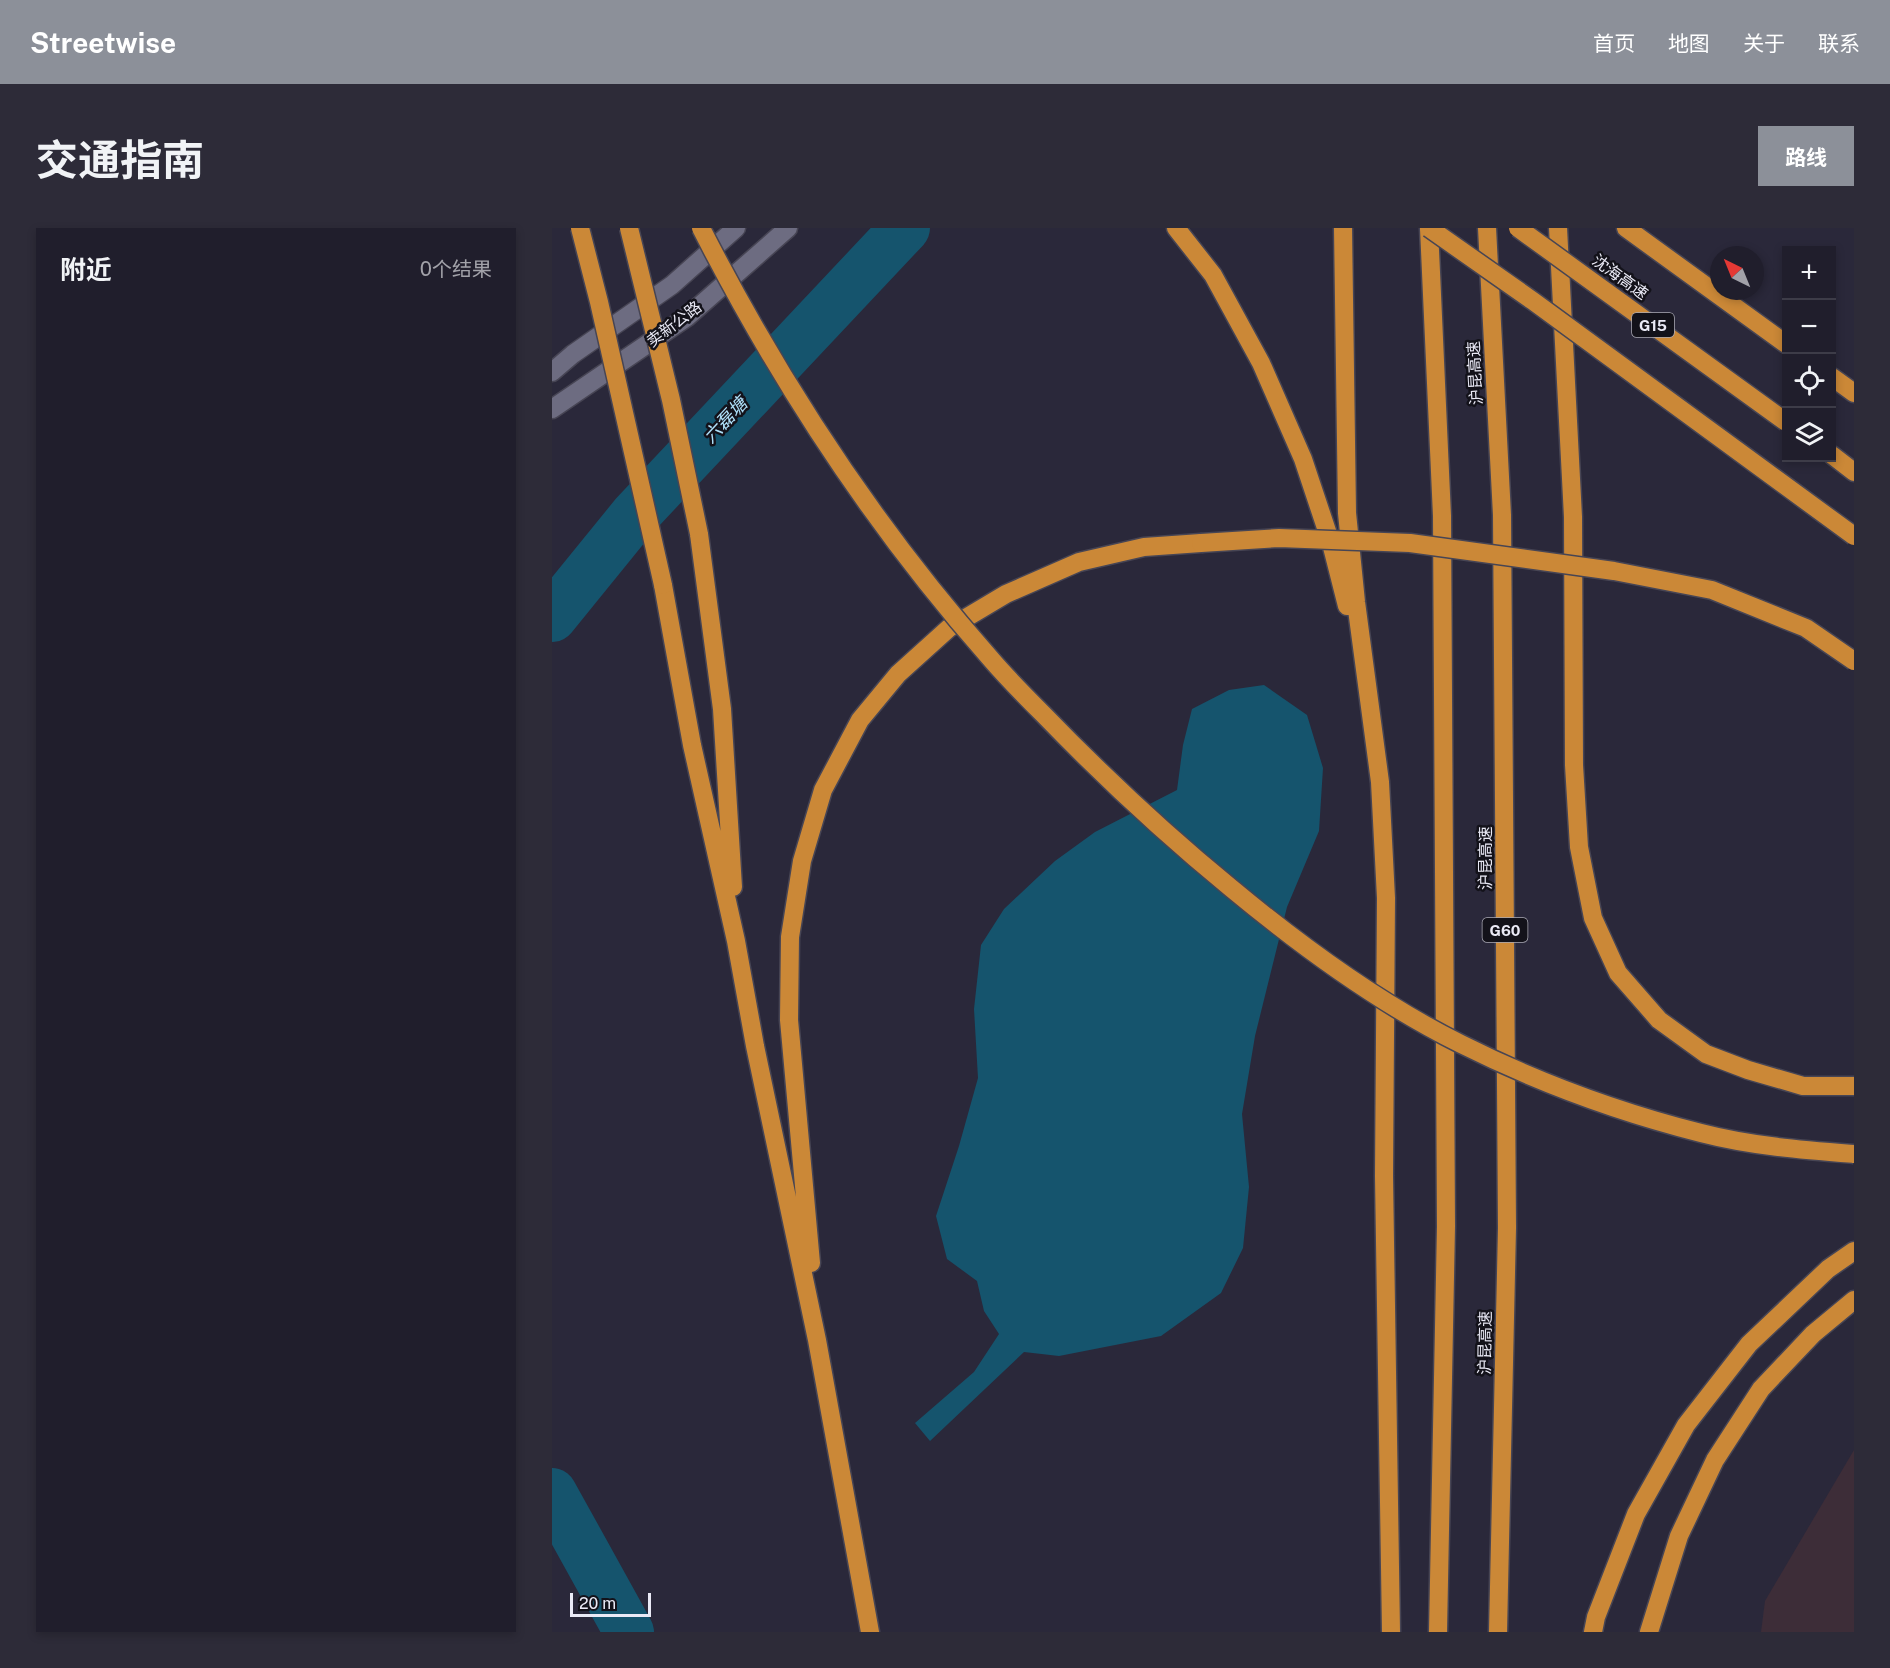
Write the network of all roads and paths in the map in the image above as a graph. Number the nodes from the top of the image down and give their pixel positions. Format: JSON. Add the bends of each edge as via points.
{"nodes":[{"id":1,"x":580,"y":228,"type":"edge"},
{"id":2,"x":629,"y":228,"type":"edge"},
{"id":3,"x":701,"y":228,"type":"edge"},
{"id":4,"x":736,"y":228,"type":"edge"},
{"id":5,"x":788,"y":228,"type":"edge"},
{"id":6,"x":1176,"y":228,"type":"edge"},
{"id":7,"x":1343,"y":228,"type":"edge"},
{"id":8,"x":1429,"y":228,"type":"edge"},
{"id":9,"x":1487,"y":228,"type":"edge"},
{"id":10,"x":1518,"y":228,"type":"edge"},
{"id":11,"x":1558,"y":228,"type":"edge"},
{"id":12,"x":1626,"y":228,"type":"edge"},
{"id":13,"x":1782,"y":341,"type":"edge"},
{"id":14,"x":552,"y":372,"type":"edge"},
{"id":15,"x":1836,"y":380,"type":"edge"},
{"id":16,"x":1854,"y":393,"type":"edge"},
{"id":17,"x":552,"y":409,"type":"edge"},
{"id":18,"x":1782,"y":419,"type":"edge"},
{"id":19,"x":1836,"y":458,"type":"edge"},
{"id":20,"x":1854,"y":472,"type":"edge"},
{"id":21,"x":1854,"y":536,"type":"edge"},
{"id":22,"x":1854,"y":661,"type":"edge"},
{"id":23,"x":1367,"y":683,"type":"junction"},
{"id":24,"x":736,"y":941,"type":"junction"},
{"id":25,"x":1854,"y":1086,"type":"edge"},
{"id":26,"x":1854,"y":1154,"type":"edge"},
{"id":27,"x":1854,"y":1244,"type":"edge"},
{"id":28,"x":1854,"y":1251,"type":"edge"},
{"id":29,"x":1828,"y":1269,"type":"junction"},
{"id":30,"x":1854,"y":1300,"type":"edge"},
{"id":31,"x":817,"y":1340,"type":"junction"},
{"id":32,"x":870,"y":1632,"type":"edge"},
{"id":33,"x":1391,"y":1632,"type":"edge"},
{"id":34,"x":1438,"y":1632,"type":"edge"},
{"id":35,"x":1498,"y":1632,"type":"edge"},
{"id":36,"x":1593,"y":1632,"type":"edge"},
{"id":37,"x":1648,"y":1632,"type":"edge"}],
"edges":[{"from":1,"to":24,"type":"highway","bridge":true,"via":[[663,585],[692,745]]},
{"from":2,"to":24,"type":"highway","bridge":true,"via":[[699,534],[722,709]]},
{"from":3,"to":26,"type":"highway","bridge":true,"via":[[790,387],[918,571],[990,659],[1083,755],[1181,847],[1248,903],[1388,1003],[1460,1044],[1539,1080],[1703,1134],[1780,1148]]},
{"from":4,"to":14,"type":"main road","name":"卖新公路","via":[[672,285]]},
{"from":5,"to":17,"type":"main road","name":"卖新公路","via":[[687,317]]},
{"from":6,"to":23,"type":"highway","via":[[1218,285],[1261,363],[1303,459],[1331,543]]},
{"from":7,"to":23,"type":"highway","via":[[1347,513]]},
{"from":8,"to":21,"type":"highway","bridge":true},
{"from":8,"to":34,"type":"highway","via":[[1442,516],[1446,1226]]},
{"from":9,"to":35,"type":"highway","name":"沪昆高速","number":"G60","via":[[1502,515],[1508,1228]]},
{"from":10,"to":18,"type":"highway","name":"沈海高速","number":"G15","bridge":true},
{"from":11,"to":25,"type":"highway","via":[[1573,517],[1574,765],[1579,847],[1593,918],[1618,972],[1659,1020],[1706,1054],[1803,1086]]},
{"from":12,"to":13,"type":"highway"},
{"from":15,"to":16,"type":"highway"},
{"from":19,"to":20,"type":"highway"},
{"from":22,"to":31,"type":"highway","bridge":true,"via":[[1806,628],[1712,590],[1614,571],[1410,543],[1280,538],[1144,547],[1079,562],[1006,594],[949,628],[898,674],[860,720],[823,790],[802,861],[790,937],[789,1020]]},
{"from":23,"to":33,"type":"highway","via":[[1380,782],[1386,898],[1384,1176]]},
{"from":24,"to":31,"type":"highway"},
{"from":27,"to":29,"type":"highway"},
{"from":28,"to":29,"type":"highway"},
{"from":29,"to":36,"type":"highway","via":[[1749,1344],[1686,1425],[1636,1514]]},
{"from":30,"to":37,"type":"highway","via":[[1813,1335],[1761,1389],[1715,1460],[1679,1536]]},
{"from":31,"to":32,"type":"highway"}]}
